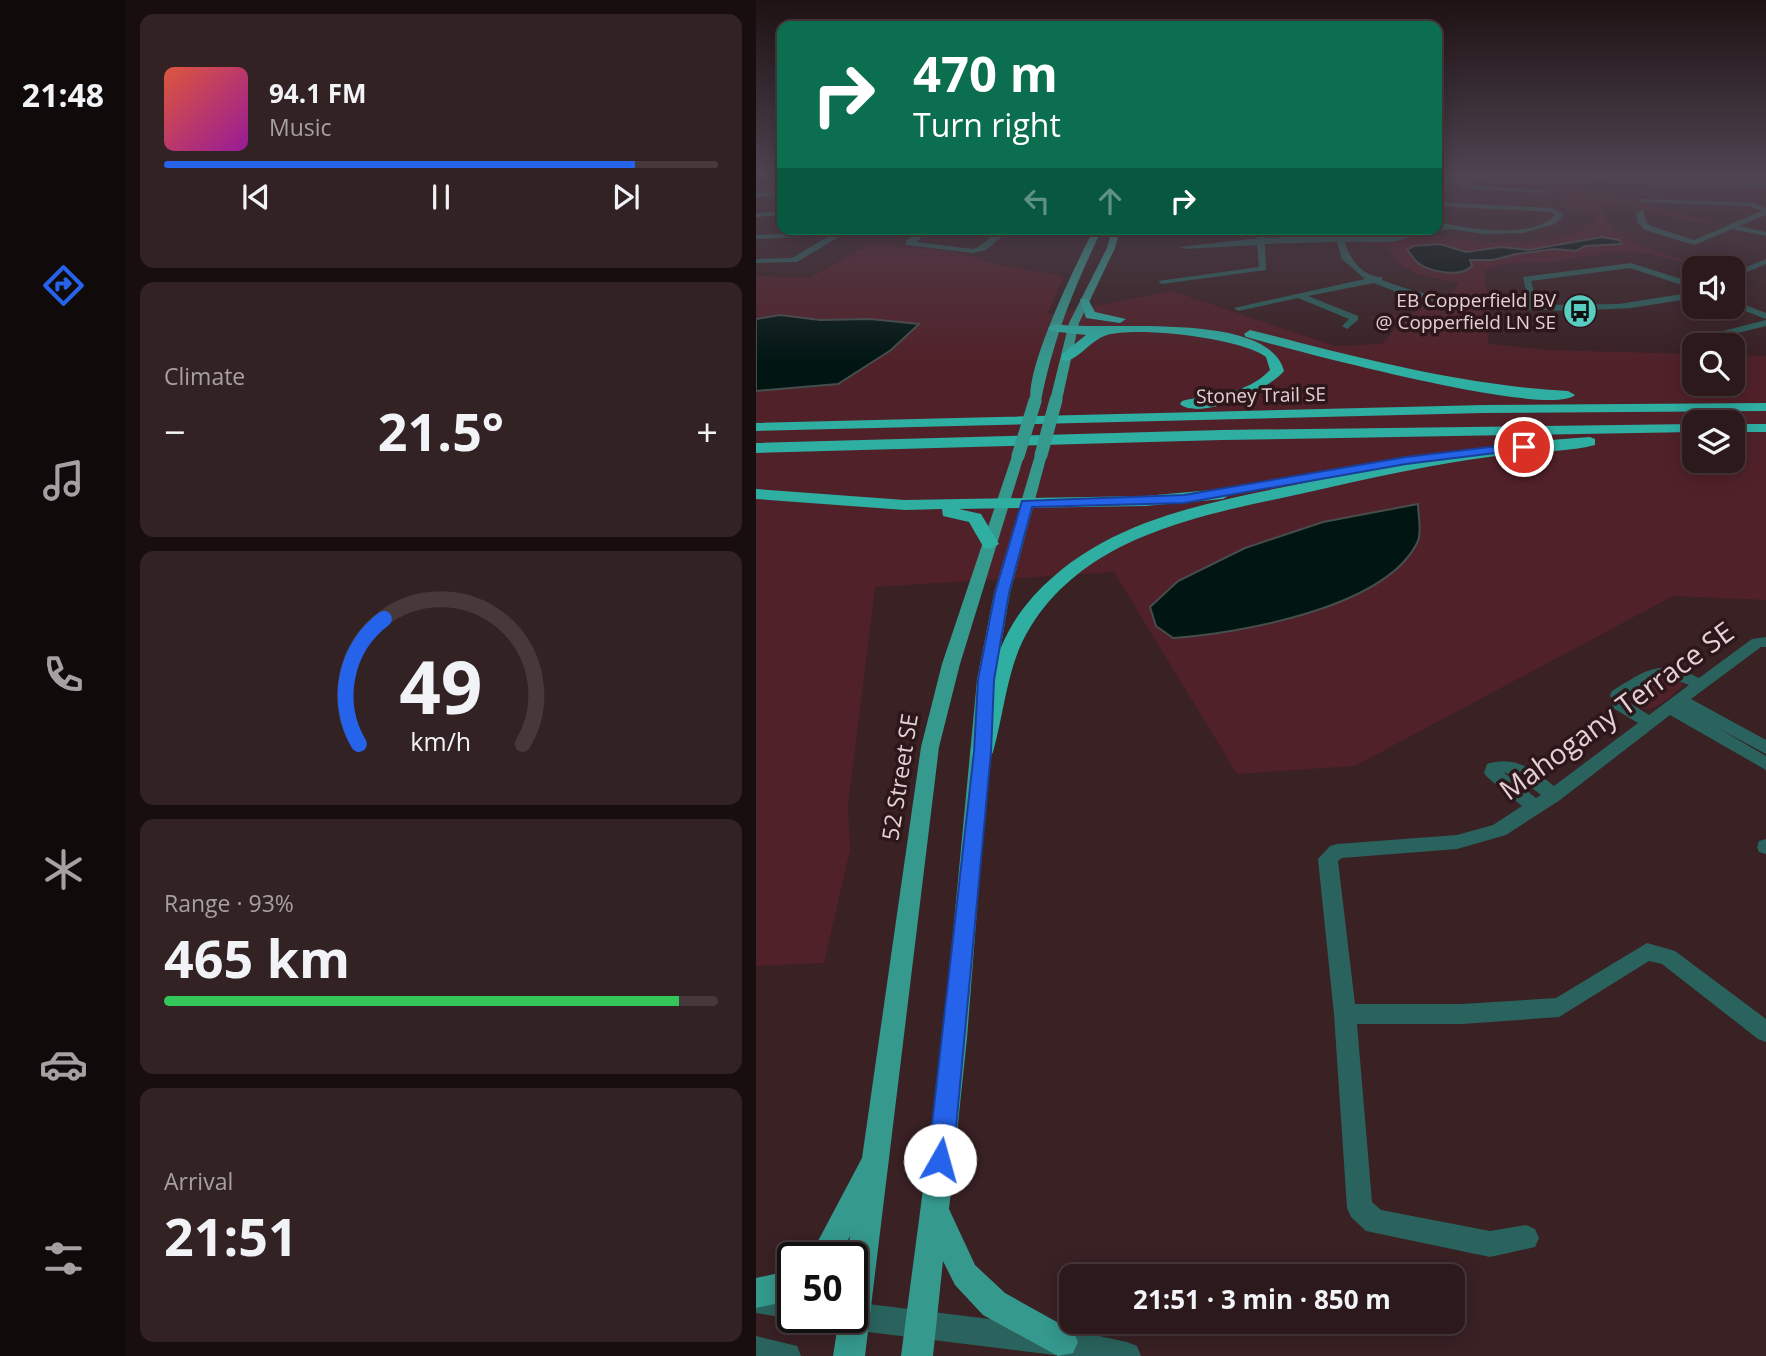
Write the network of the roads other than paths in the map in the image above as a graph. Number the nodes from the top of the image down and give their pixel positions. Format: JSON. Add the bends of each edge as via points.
{"nodes":[{"id":1,"x":832,"y":237,"type":"edge"},
{"id":2,"x":917,"y":237,"type":"edge"},
{"id":3,"x":997,"y":237,"type":"edge"},
{"id":4,"x":1094,"y":237,"type":"edge"},
{"id":5,"x":1114,"y":237,"type":"edge"},
{"id":6,"x":1262,"y":237,"type":"edge"},
{"id":7,"x":1326,"y":237,"type":"edge"},
{"id":8,"x":1344,"y":237,"type":"edge"},
{"id":9,"x":1671,"y":237,"type":"edge"},
{"id":10,"x":1705,"y":237,"type":"edge"},
{"id":11,"x":1261,"y":242,"type":"junction"},
{"id":12,"x":756,"y":261,"type":"edge"},
{"id":13,"x":1766,"y":261,"type":"edge"},
{"id":14,"x":1766,"y":268,"type":"edge"},
{"id":15,"x":1745,"y":270,"type":"edge"},
{"id":16,"x":1745,"y":277,"type":"edge"},
{"id":17,"x":1378,"y":280,"type":"junction"},
{"id":18,"x":1162,"y":281,"type":"dead end"},
{"id":19,"x":1682,"y":284,"type":"edge"},
{"id":20,"x":1682,"y":291,"type":"edge"},
{"id":21,"x":1300,"y":296,"type":"junction"},
{"id":22,"x":1682,"y":297,"type":"edge"},
{"id":23,"x":1084,"y":301,"type":"junction"},
{"id":24,"x":1533,"y":304,"type":"junction"},
{"id":25,"x":1628,"y":304,"type":"junction"},
{"id":26,"x":1745,"y":306,"type":"edge"},
{"id":27,"x":1238,"y":308,"type":"dead end"},
{"id":28,"x":1766,"y":314,"type":"edge"},
{"id":29,"x":1146,"y":322,"type":"junction"},
{"id":30,"x":1766,"y":323,"type":"edge"},
{"id":31,"x":1347,"y":326,"type":"dead end"},
{"id":32,"x":1074,"y":327,"type":"junction"},
{"id":33,"x":1054,"y":328,"type":"junction"},
{"id":34,"x":1108,"y":331,"type":"junction"},
{"id":35,"x":1732,"y":333,"type":"edge"},
{"id":36,"x":1067,"y":357,"type":"junction"},
{"id":37,"x":1766,"y":399,"type":"edge"},
{"id":38,"x":1766,"y":407,"type":"edge"},
{"id":39,"x":793,"y":425,"type":"junction"},
{"id":40,"x":756,"y":426,"type":"edge"},
{"id":41,"x":1682,"y":428,"type":"edge"},
{"id":42,"x":1745,"y":428,"type":"edge"},
{"id":43,"x":1766,"y":428,"type":"edge"},
{"id":44,"x":1745,"y":437,"type":"edge"},
{"id":45,"x":1766,"y":437,"type":"edge"},
{"id":46,"x":1682,"y":439,"type":"edge"},
{"id":47,"x":1540,"y":446,"type":"junction"},
{"id":48,"x":756,"y":448,"type":"edge"},
{"id":49,"x":756,"y":494,"type":"edge"},
{"id":50,"x":1027,"y":503,"type":"junction"},
{"id":51,"x":1002,"y":504,"type":"junction"},
{"id":52,"x":905,"y":505,"type":"junction"},
{"id":53,"x":990,"y":544,"type":"junction"},
{"id":54,"x":1766,"y":642,"type":"edge"},
{"id":55,"x":1700,"y":685,"type":"junction"},
{"id":56,"x":1675,"y":704,"type":"junction"},
{"id":57,"x":1649,"y":723,"type":"junction"},
{"id":58,"x":1766,"y":748,"type":"edge"},
{"id":59,"x":982,"y":752,"type":"junction"},
{"id":60,"x":1766,"y":764,"type":"edge"},
{"id":61,"x":1554,"y":795,"type":"junction"},
{"id":62,"x":1535,"y":807,"type":"junction"},
{"id":63,"x":1345,"y":1014,"type":"junction"},
{"id":64,"x":1766,"y":1032,"type":"edge"},
{"id":65,"x":876,"y":1156,"type":"junction"},
{"id":66,"x":934,"y":1209,"type":"junction"},
{"id":67,"x":1527,"y":1238,"type":"dead end"},
{"id":68,"x":832,"y":1242,"type":"edge"},
{"id":69,"x":864,"y":1242,"type":"edge"},
{"id":70,"x":777,"y":1288,"type":"edge"},
{"id":71,"x":756,"y":1293,"type":"edge"},
{"id":72,"x":756,"y":1299,"type":"edge"},
{"id":73,"x":777,"y":1303,"type":"edge"},
{"id":74,"x":868,"y":1318,"type":"edge"},
{"id":75,"x":920,"y":1324,"type":"junction"},
{"id":76,"x":852,"y":1333,"type":"edge"},
{"id":77,"x":1062,"y":1342,"type":"junction"},
{"id":78,"x":756,"y":1350,"type":"edge"},
{"id":79,"x":787,"y":1356,"type":"edge"},
{"id":80,"x":849,"y":1356,"type":"edge"},
{"id":81,"x":917,"y":1356,"type":"edge"},
{"id":82,"x":1127,"y":1356,"type":"edge"}],
"edges":[{"from":1,"to":12,"type":"street","via":[[794,260]]},
{"from":2,"to":3,"type":"street","via":[[909,243],[973,251]]},
{"from":4,"to":33,"type":"main road","name":"52 Street SE"},
{"from":5,"to":23,"type":"main road"},
{"from":6,"to":11,"type":"street"},
{"from":7,"to":11,"type":"street"},
{"from":8,"to":17,"type":"street","via":[[1344,258]]},
{"from":9,"to":10,"type":"street","via":[[1694,243]]},
{"from":11,"to":11,"type":"street","via":[[1184,247]]},
{"from":11,"to":18,"type":"street","via":[[1261,269]]},
{"from":13,"to":15,"type":"street"},
{"from":14,"to":16,"type":"street"},
{"from":17,"to":21,"type":"street"},
{"from":17,"to":24,"type":"street","via":[[1446,296]]},
{"from":17,"to":25,"type":"street","via":[[1406,292],[1479,304],[1570,309]]},
{"from":19,"to":24,"type":"street","via":[[1631,265],[1526,279]]},
{"from":20,"to":25,"type":"street"},
{"from":21,"to":27,"type":"street"},
{"from":21,"to":31,"type":"street","via":[[1355,318]]},
{"from":22,"to":25,"type":"street"},
{"from":23,"to":29,"type":"highway","via":[[1095,317]]},
{"from":23,"to":32,"type":"main road"},
{"from":24,"to":25,"type":"street"},
{"from":26,"to":28,"type":"street"},
{"from":29,"to":32,"type":"highway"},
{"from":29,"to":37,"type":"highway","via":[[1248,333],[1357,365],[1456,385],[1552,395]]},
{"from":30,"to":35,"type":"street"},
{"from":32,"to":33,"type":"highway"},
{"from":32,"to":34,"type":"highway"},
{"from":32,"to":36,"type":"main road"},
{"from":33,"to":51,"type":"main road","name":"52 Street SE","bridge":true},
{"from":34,"to":36,"type":"highway","via":[[1086,339]]},
{"from":34,"to":39,"type":"highway","via":[[1167,331],[1237,339],[1268,352],[1277,371],[1252,391],[1193,404],[834,419]]},
{"from":36,"to":50,"type":"main road","bridge":true},
{"from":38,"to":39,"type":"highway","name":"Stoney Trail SE"},
{"from":39,"to":40,"type":"highway","name":"Stoney Trail SE"},
{"from":41,"to":48,"type":"highway","name":"Stoney Trail SE"},
{"from":42,"to":43,"type":"highway"},
{"from":44,"to":45,"type":"highway"},
{"from":46,"to":47,"type":"highway"},
{"from":47,"to":50,"type":"highway","via":[[1406,460],[1184,499]]},
{"from":47,"to":59,"type":"highway","via":[[1411,465],[1227,504],[1149,527],[1115,544],[1064,578],[1034,609],[1008,647]]},
{"from":49,"to":52,"type":"highway"},
{"from":50,"to":51,"type":"highway"},
{"from":50,"to":59,"type":"main road","via":[[1002,593],[986,680]]},
{"from":51,"to":52,"type":"highway"},
{"from":51,"to":53,"type":"main road","name":"52 Street SE"},
{"from":52,"to":53,"type":"highway","via":[[975,518]]},
{"from":53,"to":65,"type":"main road","name":"52 Street SE","via":[[930,747]]},
{"from":54,"to":55,"type":"street","name":"Mahogany Terrace SE","via":[[1757,642]]},
{"from":55,"to":56,"type":"street","name":"Mahogany Terrace SE"},
{"from":55,"to":57,"type":"street","via":[[1673,670],[1660,669],[1618,695],[1619,704]]},
{"from":56,"to":57,"type":"street","name":"Mahogany Terrace SE"},
{"from":56,"to":58,"type":"street"},
{"from":56,"to":60,"type":"street"},
{"from":57,"to":61,"type":"street","name":"Mahogany Terrace SE"},
{"from":59,"to":66,"type":"main road"},
{"from":61,"to":62,"type":"street","name":"Mahogany Terrace SE"},
{"from":61,"to":62,"type":"street","via":[[1511,765],[1493,768],[1493,773]]},
{"from":62,"to":63,"type":"street","name":"Mahogany Terrace SE","via":[[1499,830],[1457,842],[1337,851],[1328,859]]},
{"from":63,"to":64,"type":"street","via":[[1462,1014],[1559,1007],[1647,952],[1668,957]]},
{"from":63,"to":67,"type":"street","via":[[1360,1208],[1375,1222],[1490,1244]]},
{"from":65,"to":68,"type":"main road"},
{"from":65,"to":69,"type":"main road","name":"52 Street SE"},
{"from":66,"to":75,"type":"main road"},
{"from":66,"to":77,"type":"main road","via":[[965,1275],[994,1304]]},
{"from":70,"to":71,"type":"main road"},
{"from":72,"to":73,"type":"street"},
{"from":74,"to":75,"type":"street"},
{"from":75,"to":77,"type":"street"},
{"from":75,"to":81,"type":"main road"},
{"from":76,"to":80,"type":"main road","name":"52 Street SE"},
{"from":77,"to":82,"type":"street"},
{"from":78,"to":79,"type":"street"}]}
